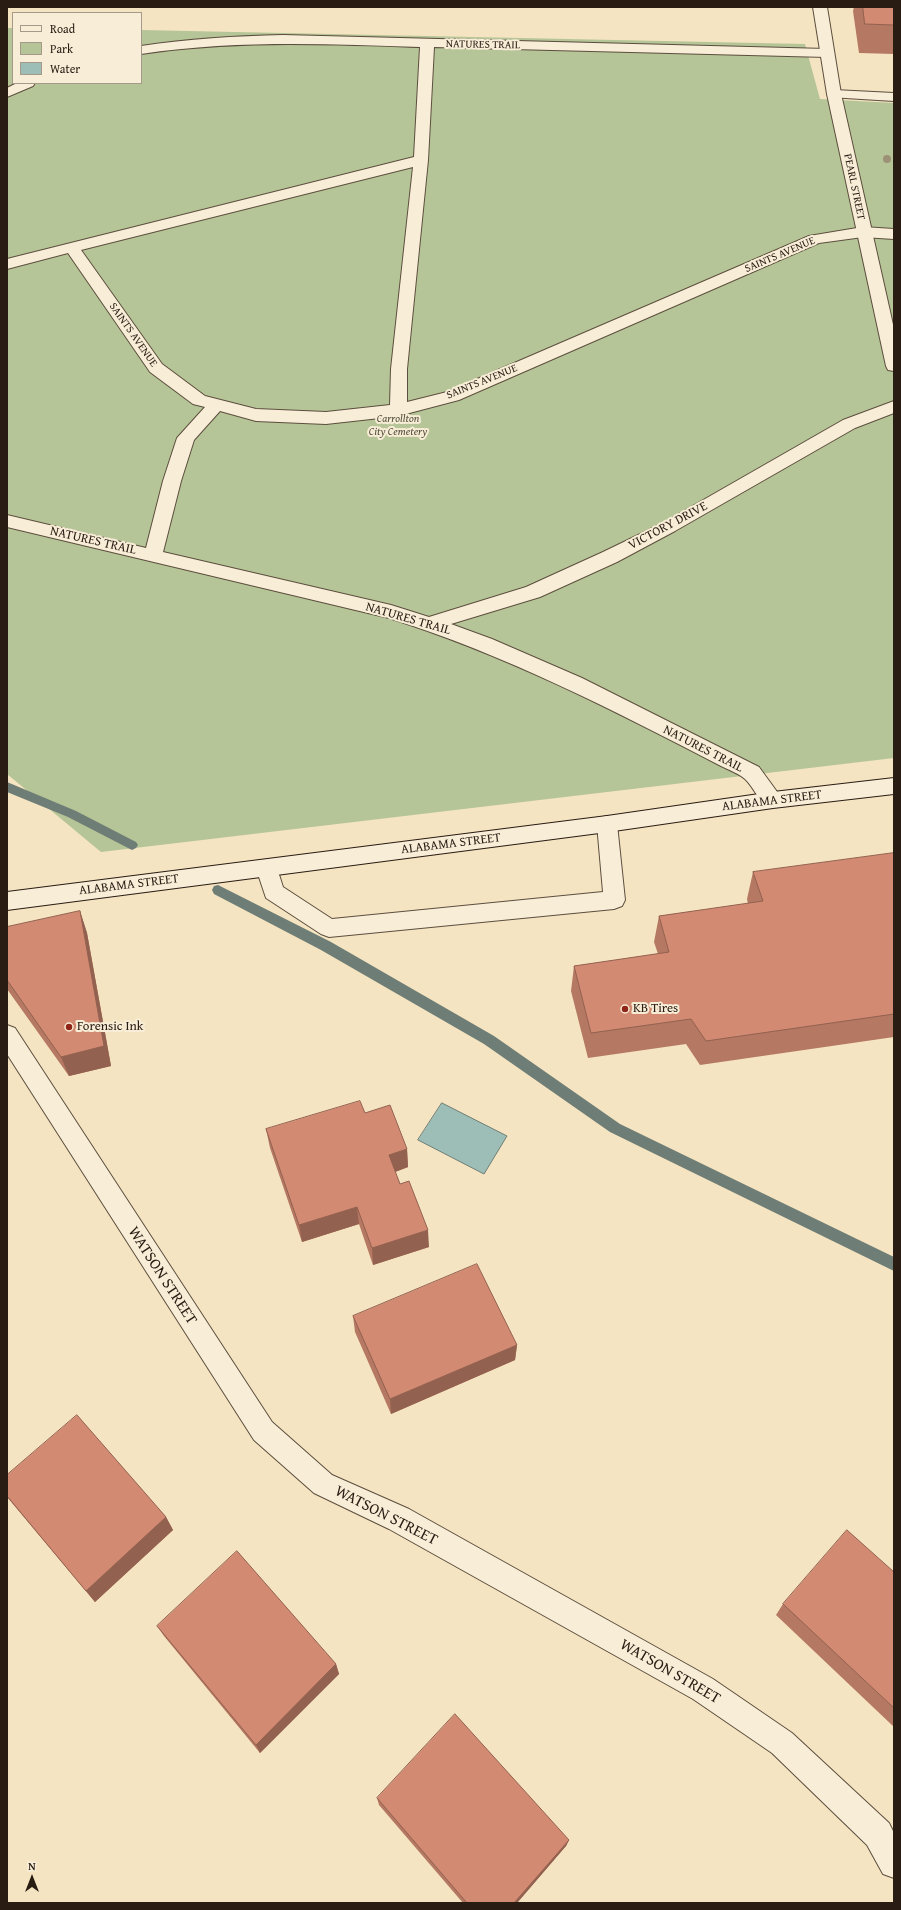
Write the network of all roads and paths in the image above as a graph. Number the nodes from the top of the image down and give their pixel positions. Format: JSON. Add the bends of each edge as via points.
{"nodes":[{"id":1,"x":820,"y":7,"type":"edge"},
{"id":2,"x":427,"y":43,"type":"junction"},
{"id":3,"x":142,"y":50,"type":"edge"},
{"id":4,"x":827,"y":53,"type":"junction"},
{"id":5,"x":26,"y":84,"type":"edge"},
{"id":6,"x":7,"y":93,"type":"edge"},
{"id":7,"x":834,"y":94,"type":"junction"},
{"id":8,"x":894,"y":97,"type":"edge"},
{"id":9,"x":421,"y":160,"type":"junction"},
{"id":10,"x":863,"y":232,"type":"junction"},
{"id":11,"x":894,"y":234,"type":"edge"},
{"id":12,"x":72,"y":248,"type":"junction"},
{"id":13,"x":7,"y":264,"type":"edge"},
{"id":14,"x":894,"y":366,"type":"edge"},
{"id":15,"x":216,"y":404,"type":"junction"},
{"id":16,"x":894,"y":407,"type":"edge"},
{"id":17,"x":398,"y":410,"type":"junction"},
{"id":18,"x":7,"y":521,"type":"edge"},
{"id":19,"x":153,"y":556,"type":"junction"},
{"id":20,"x":432,"y":624,"type":"junction"},
{"id":21,"x":894,"y":786,"type":"edge"},
{"id":22,"x":773,"y":800,"type":"junction"},
{"id":23,"x":606,"y":824,"type":"junction"},
{"id":24,"x":267,"y":868,"type":"junction"},
{"id":25,"x":7,"y":901,"type":"edge"},
{"id":26,"x":7,"y":1035,"type":"edge"},
{"id":27,"x":894,"y":1864,"type":"edge"}],
"edges":[{"from":1,"to":4,"type":"street","name":"PEARL STREET"},
{"from":2,"to":3,"type":"street","name":"NATURES TRAIL","via":[[223,40]]},
{"from":2,"to":4,"type":"street","name":"NATURES TRAIL"},
{"from":2,"to":9,"type":"street"},
{"from":4,"to":7,"type":"street","name":"PEARL STREET"},
{"from":5,"to":6,"type":"street"},
{"from":7,"to":8,"type":"street"},
{"from":7,"to":10,"type":"street","name":"PEARL STREET"},
{"from":9,"to":12,"type":"street"},
{"from":9,"to":17,"type":"street","via":[[399,369]]},
{"from":10,"to":11,"type":"street","name":"SAINTS AVENUE"},
{"from":10,"to":14,"type":"street","name":"PEARL STREET"},
{"from":10,"to":17,"type":"street","name":"SAINTS AVENUE","via":[[815,239],[453,396]]},
{"from":12,"to":13,"type":"street"},
{"from":12,"to":15,"type":"street","name":"SAINTS AVENUE","via":[[156,368],[199,400]]},
{"from":15,"to":17,"type":"street","name":"SAINTS AVENUE","via":[[256,415],[326,418]]},
{"from":15,"to":19,"type":"street","via":[[186,438]]},
{"from":16,"to":20,"type":"street","name":"VICTORY DRIVE","via":[[849,424],[669,527],[610,557],[533,592]]},
{"from":18,"to":19,"type":"street","name":"NATURES TRAIL"},
{"from":19,"to":20,"type":"street","name":"NATURES TRAIL","via":[[392,612]]},
{"from":20,"to":22,"type":"street","name":"NATURES TRAIL","via":[[545,668],[752,773]]},
{"from":21,"to":22,"type":"street","name":"ALABAMA STREET"},
{"from":22,"to":23,"type":"street","name":"ALABAMA STREET"},
{"from":23,"to":24,"type":"street","name":"ALABAMA STREET"},
{"from":23,"to":24,"type":"street","via":[[614,900],[329,928],[274,892]]},
{"from":24,"to":25,"type":"street","name":"ALABAMA STREET"},
{"from":26,"to":27,"type":"street","name":"WATSON STREET","via":[[263,1431],[323,1484],[399,1519],[703,1689],[782,1743],[878,1834]]}]}
